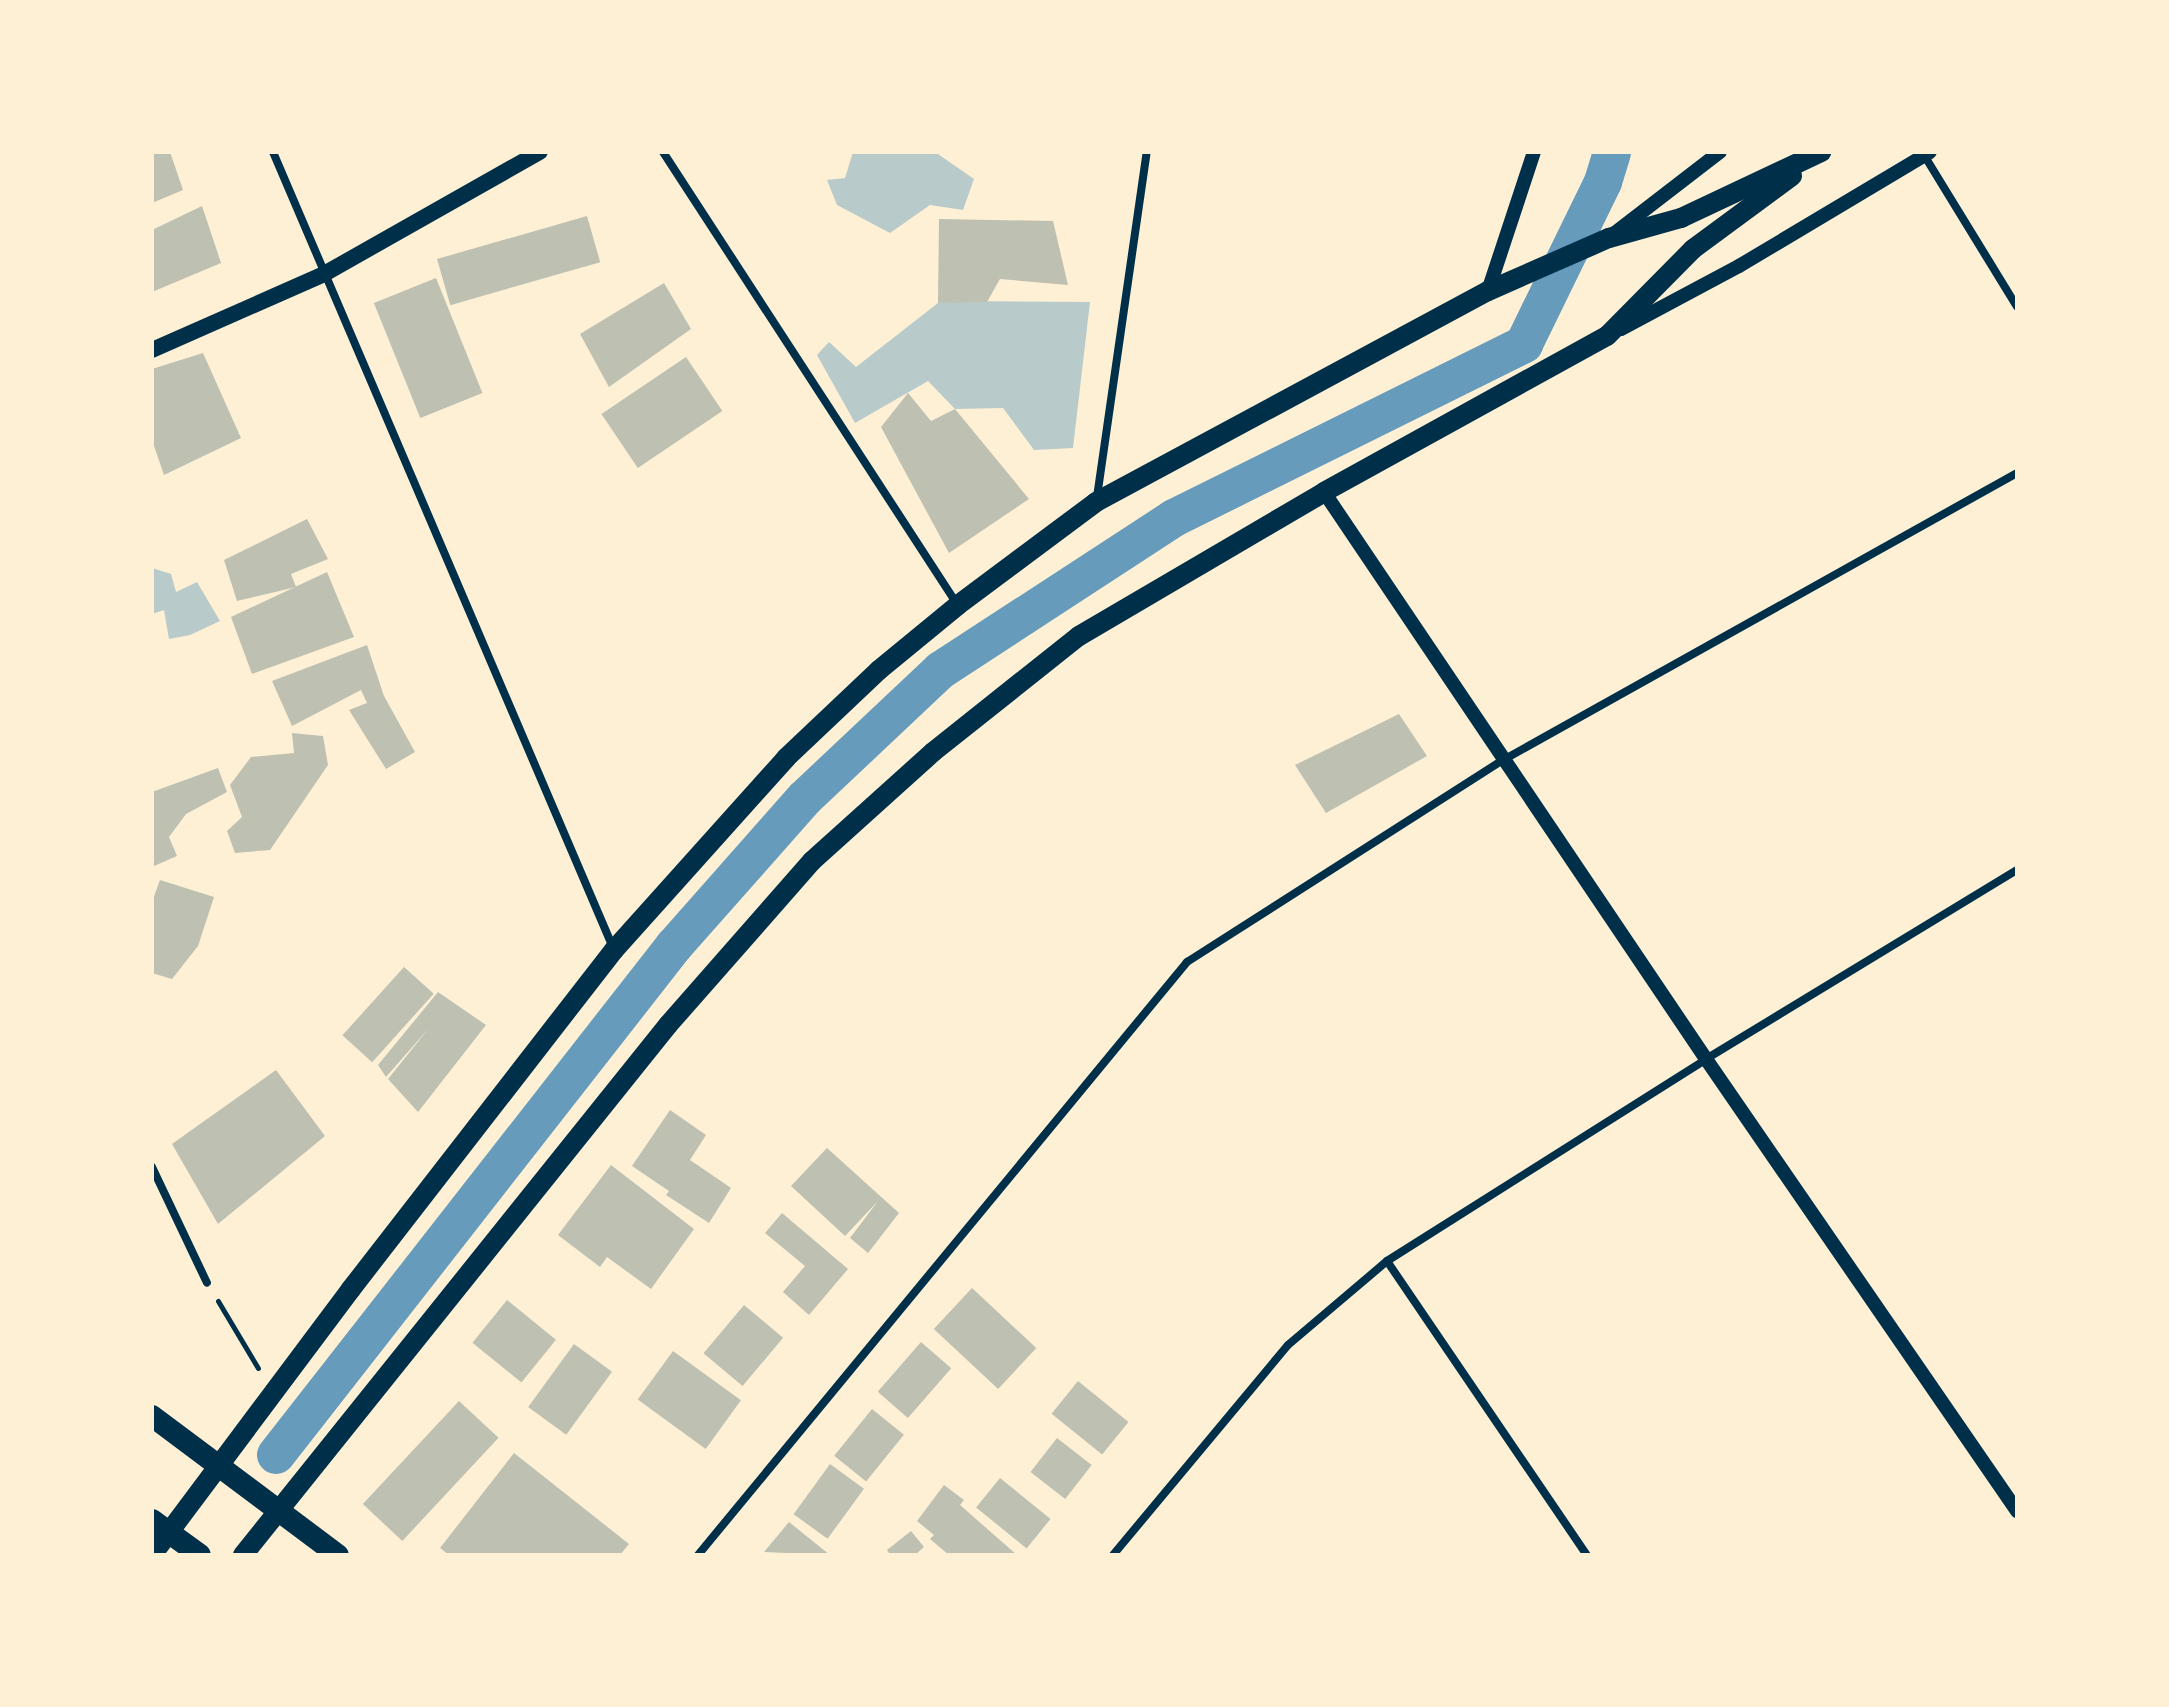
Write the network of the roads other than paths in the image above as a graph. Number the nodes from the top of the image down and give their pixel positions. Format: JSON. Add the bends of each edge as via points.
{"nodes":[{"id":1,"x":273,"y":152,"type":"edge"},
{"id":2,"x":540,"y":152,"type":"edge"},
{"id":3,"x":663,"y":152,"type":"edge"},
{"id":4,"x":1147,"y":152,"type":"edge"},
{"id":5,"x":1534,"y":152,"type":"edge"},
{"id":6,"x":1823,"y":152,"type":"edge"},
{"id":7,"x":1712,"y":154,"type":"edge"},
{"id":8,"x":1927,"y":154,"type":"edge"},
{"id":9,"x":1609,"y":238,"type":"junction"},
{"id":10,"x":324,"y":274,"type":"junction"},
{"id":11,"x":1488,"y":291,"type":"junction"},
{"id":12,"x":2017,"y":307,"type":"edge"},
{"id":13,"x":1607,"y":336,"type":"junction"},
{"id":14,"x":152,"y":350,"type":"edge"},
{"id":15,"x":2017,"y":473,"type":"edge"},
{"id":16,"x":1324,"y":492,"type":"junction"},
{"id":17,"x":1096,"y":502,"type":"junction"},
{"id":18,"x":958,"y":605,"type":"junction"},
{"id":19,"x":1505,"y":759,"type":"junction"},
{"id":20,"x":2017,"y":870,"type":"edge"},
{"id":21,"x":614,"y":950,"type":"junction"},
{"id":22,"x":1706,"y":1059,"type":"junction"},
{"id":23,"x":152,"y":1167,"type":"edge"},
{"id":24,"x":1387,"y":1261,"type":"junction"},
{"id":25,"x":207,"y":1283,"type":"road end"},
{"id":26,"x":152,"y":1416,"type":"edge"},
{"id":27,"x":219,"y":1465,"type":"junction"},
{"id":28,"x":278,"y":1509,"type":"junction"},
{"id":29,"x":2017,"y":1511,"type":"edge"},
{"id":30,"x":161,"y":1526,"type":"edge"},
{"id":31,"x":152,"y":1555,"type":"edge"},
{"id":32,"x":200,"y":1555,"type":"edge"},
{"id":33,"x":243,"y":1555,"type":"edge"},
{"id":34,"x":338,"y":1555,"type":"edge"},
{"id":35,"x":698,"y":1555,"type":"edge"},
{"id":36,"x":1113,"y":1555,"type":"edge"},
{"id":37,"x":1587,"y":1555,"type":"edge"}],
"edges":[{"from":1,"to":10,"type":"street"},
{"from":2,"to":10,"type":"main road"},
{"from":3,"to":18,"type":"street"},
{"from":4,"to":17,"type":"street"},
{"from":5,"to":11,"type":"street"},
{"from":6,"to":9,"type":"main road","via":[[1681,218]]},
{"from":6,"to":13,"type":"main road","via":[[1693,249]]},
{"from":7,"to":9,"type":"street"},
{"from":8,"to":12,"type":"street"},
{"from":8,"to":13,"type":"street","via":[[1739,266]]},
{"from":9,"to":11,"type":"main road"},
{"from":10,"to":14,"type":"main road"},
{"from":10,"to":21,"type":"street"},
{"from":11,"to":17,"type":"main road"},
{"from":13,"to":16,"type":"main road"},
{"from":15,"to":19,"type":"street"},
{"from":16,"to":19,"type":"street"},
{"from":16,"to":28,"type":"main road","via":[[1079,636],[933,752],[812,861],[668,1025]]},
{"from":17,"to":18,"type":"main road"},
{"from":18,"to":21,"type":"main road","via":[[786,758]]},
{"from":19,"to":22,"type":"street"},
{"from":19,"to":35,"type":"street","via":[[1187,962]]},
{"from":20,"to":22,"type":"street"},
{"from":21,"to":27,"type":"main road"},
{"from":22,"to":24,"type":"street"},
{"from":22,"to":29,"type":"street"},
{"from":23,"to":25,"type":"street"},
{"from":24,"to":36,"type":"street","via":[[1288,1345]]},
{"from":24,"to":37,"type":"street"},
{"from":26,"to":27,"type":"highway"},
{"from":27,"to":28,"type":"highway"},
{"from":27,"to":30,"type":"main road"},
{"from":28,"to":33,"type":"main road"},
{"from":28,"to":34,"type":"highway"},
{"from":30,"to":31,"type":"main road"},
{"from":30,"to":32,"type":"highway"}]}
